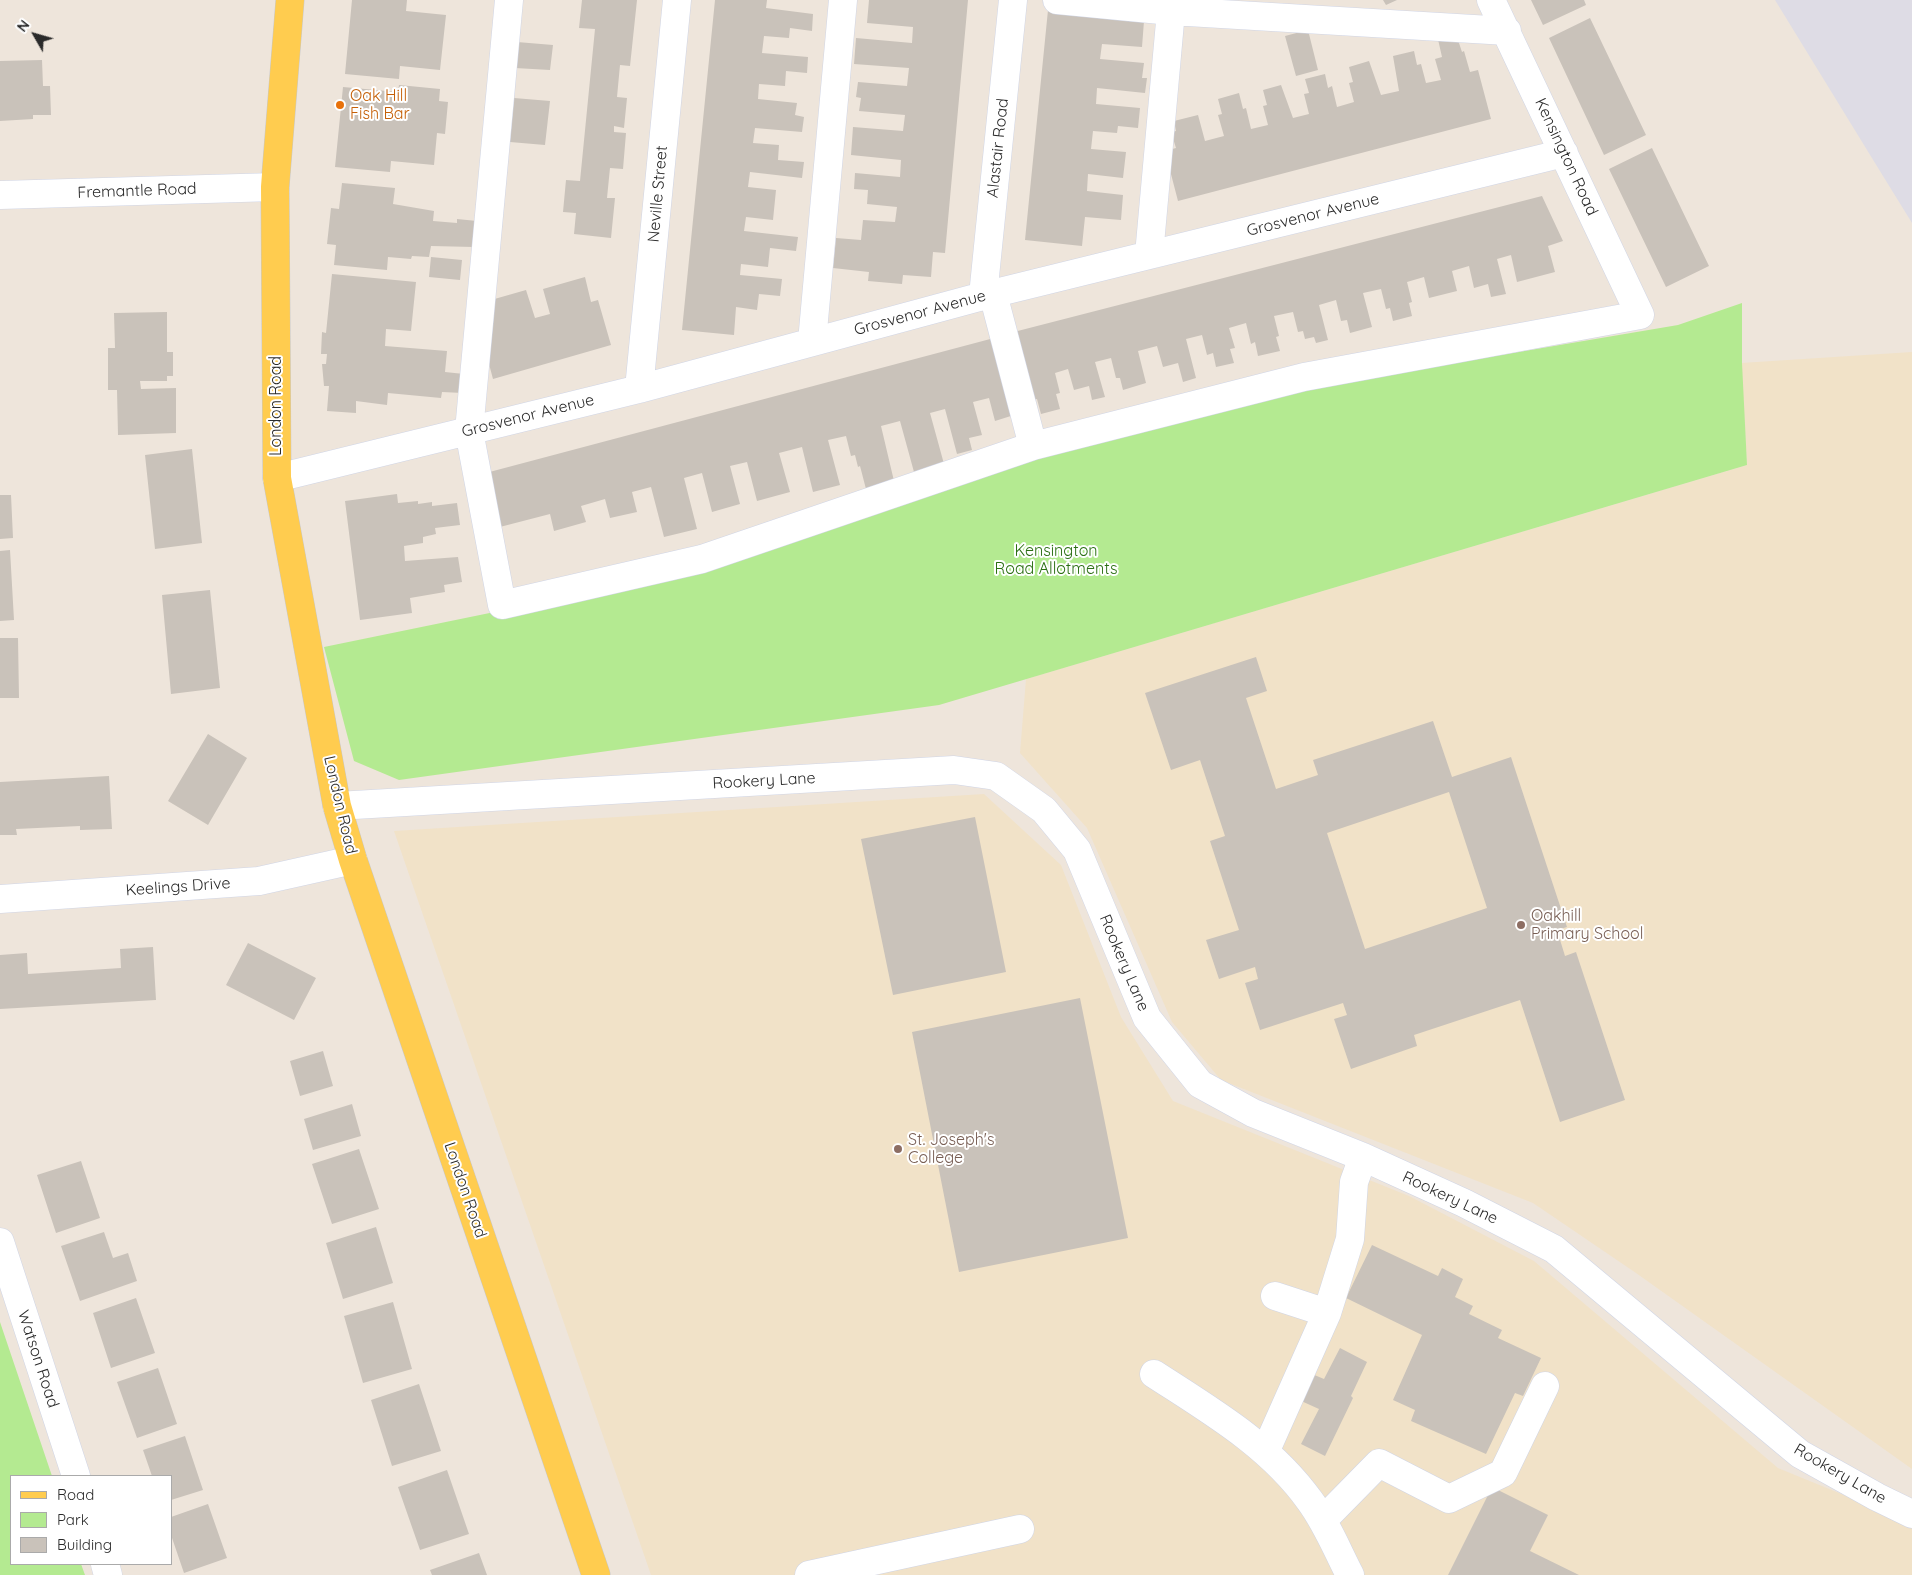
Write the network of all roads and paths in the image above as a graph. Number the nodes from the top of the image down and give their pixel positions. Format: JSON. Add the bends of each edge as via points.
{"nodes":[{"id":1,"x":290,"y":0,"type":"edge"},
{"id":2,"x":509,"y":0,"type":"edge"},
{"id":3,"x":676,"y":0,"type":"edge"},
{"id":4,"x":843,"y":0,"type":"edge"},
{"id":5,"x":1013,"y":0,"type":"edge"},
{"id":6,"x":1058,"y":0,"type":"edge"},
{"id":7,"x":1491,"y":0,"type":"edge"},
{"id":8,"x":1171,"y":11,"type":"junction"},
{"id":9,"x":1507,"y":32,"type":"junction"},
{"id":10,"x":1564,"y":152,"type":"junction"},
{"id":11,"x":275,"y":187,"type":"junction"},
{"id":12,"x":0,"y":195,"type":"edge"},
{"id":13,"x":1149,"y":255,"type":"junction"},
{"id":14,"x":988,"y":295,"type":"junction"},
{"id":15,"x":812,"y":342,"type":"junction"},
{"id":16,"x":639,"y":389,"type":"junction"},
{"id":17,"x":469,"y":431,"type":"junction"},
{"id":18,"x":1033,"y":446,"type":"junction"},
{"id":19,"x":277,"y":478,"type":"junction"},
{"id":20,"x":337,"y":806,"type":"junction"},
{"id":21,"x":353,"y":860,"type":"junction"},
{"id":22,"x":0,"y":899,"type":"edge"},
{"id":23,"x":1362,"y":1157,"type":"junction"},
{"id":24,"x":0,"y":1242,"type":"edge"},
{"id":25,"x":1275,"y":1296,"type":"dead end"},
{"id":26,"x":1327,"y":1313,"type":"junction"},
{"id":27,"x":1154,"y":1374,"type":"dead end"},
{"id":28,"x":1545,"y":1386,"type":"dead end"},
{"id":29,"x":1266,"y":1450,"type":"junction"},
{"id":30,"x":76,"y":1475,"type":"edge"},
{"id":31,"x":1912,"y":1514,"type":"edge"},
{"id":32,"x":1323,"y":1520,"type":"junction"},
{"id":33,"x":1020,"y":1529,"type":"dead end"},
{"id":34,"x":596,"y":1575,"type":"edge"},
{"id":35,"x":809,"y":1575,"type":"edge"},
{"id":36,"x":1350,"y":1575,"type":"edge"}],
"edges":[{"from":1,"to":11,"type":"main road","name":"London Road"},
{"from":2,"to":17,"type":"street"},
{"from":3,"to":16,"type":"street","name":"Neville Street"},
{"from":4,"to":15,"type":"street"},
{"from":5,"to":14,"type":"street","name":"Alastair Road"},
{"from":6,"to":8,"type":"street"},
{"from":7,"to":9,"type":"street","name":"Kensington Road"},
{"from":8,"to":9,"type":"street"},
{"from":8,"to":13,"type":"street"},
{"from":9,"to":10,"type":"street","name":"Kensington Road"},
{"from":10,"to":13,"type":"street","name":"Grosvenor Avenue"},
{"from":10,"to":18,"type":"street","name":"Kensington Road","via":[[1640,315],[1304,377]]},
{"from":11,"to":12,"type":"street","name":"Fremantle Road"},
{"from":11,"to":19,"type":"main road","name":"London Road"},
{"from":13,"to":14,"type":"street","name":"Grosvenor Avenue"},
{"from":14,"to":15,"type":"street","name":"Grosvenor Avenue"},
{"from":14,"to":18,"type":"street"},
{"from":15,"to":16,"type":"street","name":"Grosvenor Avenue"},
{"from":16,"to":17,"type":"street","name":"Grosvenor Avenue"},
{"from":17,"to":18,"type":"street","via":[[502,606],[702,559]]},
{"from":17,"to":19,"type":"street","name":"Grosvenor Avenue"},
{"from":19,"to":20,"type":"main road","name":"London Road"},
{"from":20,"to":21,"type":"main road","name":"London Road"},
{"from":20,"to":23,"type":"street","name":"Rookery Lane","via":[[954,770],[996,776],[1044,810],[1077,850],[1147,1018],[1200,1084],[1253,1113]]},
{"from":21,"to":22,"type":"street","name":"Keelings Drive","via":[[259,881]]},
{"from":21,"to":34,"type":"main road","name":"London Road"},
{"from":23,"to":26,"type":"street","via":[[1354,1182],[1350,1239]]},
{"from":23,"to":31,"type":"street","name":"Rookery Lane","via":[[1464,1203],[1554,1249],[1800,1454],[1876,1498]]},
{"from":24,"to":30,"type":"street","name":"Watson Road"},
{"from":25,"to":26,"type":"street"},
{"from":26,"to":29,"type":"street"},
{"from":27,"to":29,"type":"street"},
{"from":28,"to":32,"type":"street","via":[[1504,1473],[1449,1499],[1379,1463]]},
{"from":29,"to":32,"type":"street"},
{"from":32,"to":36,"type":"street"},
{"from":33,"to":35,"type":"street"}]}
